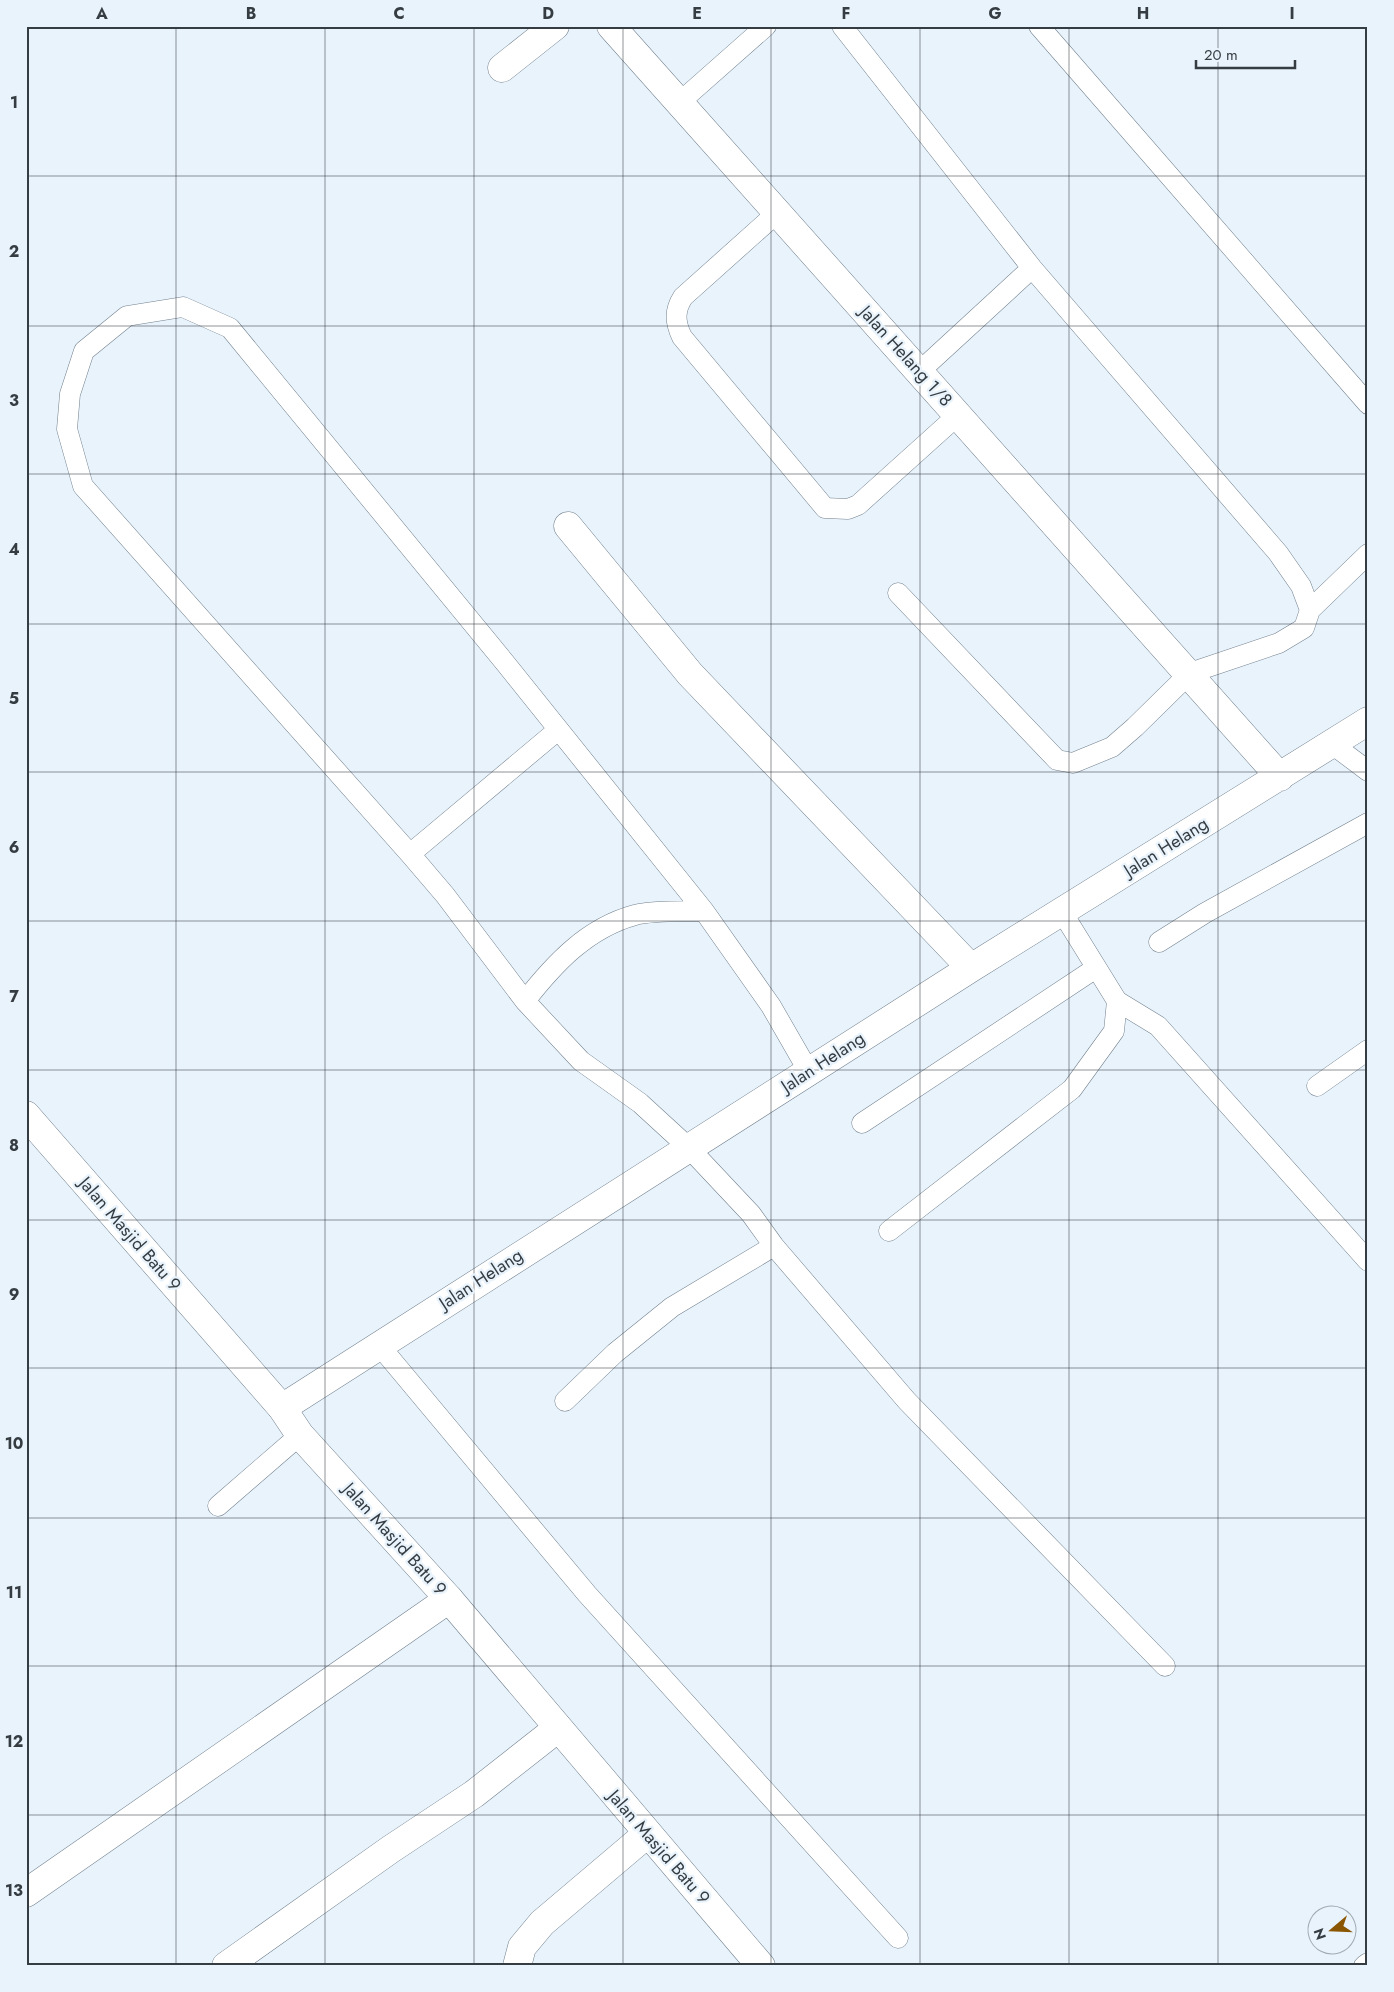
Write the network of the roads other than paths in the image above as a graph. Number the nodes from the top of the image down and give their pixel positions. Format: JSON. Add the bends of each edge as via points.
{"nodes":[{"id":1,"x":555,"y":26,"type":"edge"},
{"id":2,"x":611,"y":26,"type":"edge"},
{"id":3,"x":766,"y":26,"type":"edge"},
{"id":4,"x":842,"y":26,"type":"edge"},
{"id":5,"x":1040,"y":26,"type":"edge"},
{"id":6,"x":502,"y":68,"type":"dead end"},
{"id":7,"x":680,"y":102,"type":"junction"},
{"id":8,"x":778,"y":212,"type":"junction"},
{"id":9,"x":1032,"y":268,"type":"junction"},
{"id":10,"x":920,"y":371,"type":"junction"},
{"id":11,"x":1368,"y":404,"type":"edge"},
{"id":12,"x":958,"y":415,"type":"junction"},
{"id":13,"x":568,"y":526,"type":"dead end"},
{"id":14,"x":1368,"y":554,"type":"edge"},
{"id":15,"x":898,"y":593,"type":"dead end"},
{"id":16,"x":1310,"y":610,"type":"junction"},
{"id":17,"x":1195,"y":680,"type":"junction"},
{"id":18,"x":1368,"y":721,"type":"edge"},
{"id":19,"x":558,"y":730,"type":"junction"},
{"id":20,"x":1332,"y":744,"type":"junction"},
{"id":21,"x":1368,"y":771,"type":"edge"},
{"id":22,"x":1280,"y":777,"type":"junction"},
{"id":23,"x":1368,"y":823,"type":"edge"},
{"id":24,"x":410,"y":854,"type":"junction"},
{"id":25,"x":704,"y":911,"type":"junction"},
{"id":26,"x":1062,"y":912,"type":"junction"},
{"id":27,"x":1159,"y":942,"type":"dead end"},
{"id":28,"x":970,"y":968,"type":"junction"},
{"id":29,"x":1096,"y":968,"type":"junction"},
{"id":30,"x":525,"y":1001,"type":"junction"},
{"id":31,"x":1117,"y":1001,"type":"junction"},
{"id":32,"x":1368,"y":1050,"type":"edge"},
{"id":33,"x":809,"y":1072,"type":"junction"},
{"id":34,"x":1317,"y":1086,"type":"dead end"},
{"id":35,"x":27,"y":1117,"type":"edge"},
{"id":36,"x":862,"y":1123,"type":"dead end"},
{"id":37,"x":688,"y":1147,"type":"junction"},
{"id":38,"x":889,"y":1231,"type":"dead end"},
{"id":39,"x":774,"y":1246,"type":"junction"},
{"id":40,"x":1368,"y":1261,"type":"edge"},
{"id":41,"x":379,"y":1345,"type":"junction"},
{"id":42,"x":565,"y":1402,"type":"dead end"},
{"id":43,"x":282,"y":1408,"type":"junction"},
{"id":44,"x":300,"y":1435,"type":"junction"},
{"id":45,"x":218,"y":1506,"type":"dead end"},
{"id":46,"x":449,"y":1599,"type":"junction"},
{"id":47,"x":1165,"y":1666,"type":"dead end"},
{"id":48,"x":558,"y":1728,"type":"junction"},
{"id":49,"x":647,"y":1834,"type":"junction"},
{"id":50,"x":26,"y":1892,"type":"edge"},
{"id":51,"x":898,"y":1938,"type":"dead end"},
{"id":52,"x":1368,"y":1963,"type":"edge"},
{"id":53,"x":226,"y":1966,"type":"edge"},
{"id":54,"x":517,"y":1966,"type":"edge"},
{"id":55,"x":761,"y":1966,"type":"edge"},
{"id":56,"x":1364,"y":1966,"type":"edge"}],
"edges":[{"from":1,"to":6,"type":"street"},
{"from":2,"to":7,"type":"street","name":"Jalan Helang 1/8"},
{"from":3,"to":7,"type":"lane"},
{"from":4,"to":9,"type":"lane"},
{"from":5,"to":11,"type":"lane"},
{"from":7,"to":8,"type":"street","name":"Jalan Helang 1/8"},
{"from":8,"to":10,"type":"street","name":"Jalan Helang 1/8"},
{"from":8,"to":12,"type":"lane","via":[[683,297],[676,314],[676,326],[825,508],[848,509],[858,505]]},
{"from":9,"to":10,"type":"lane"},
{"from":9,"to":16,"type":"lane","via":[[1278,553],[1301,586]]},
{"from":10,"to":12,"type":"street","name":"Jalan Helang 1/8"},
{"from":12,"to":17,"type":"street","name":"Jalan Helang 1/8"},
{"from":13,"to":28,"type":"street","via":[[690,674]]},
{"from":14,"to":16,"type":"lane"},
{"from":15,"to":17,"type":"lane","via":[[1057,760],[1073,763],[1112,747]]},
{"from":16,"to":17,"type":"lane","via":[[1304,628],[1280,643]]},
{"from":17,"to":22,"type":"street","name":"Jalan Helang 1/8"},
{"from":18,"to":20,"type":"street","name":"Jalan Helang"},
{"from":19,"to":24,"type":"lane"},
{"from":19,"to":24,"type":"lane","via":[[230,328],[183,306],[127,316],[84,351],[70,394],[67,429],[83,486]]},
{"from":19,"to":25,"type":"lane"},
{"from":20,"to":21,"type":"lane"},
{"from":20,"to":22,"type":"street","name":"Jalan Helang"},
{"from":22,"to":26,"type":"street","name":"Jalan Helang"},
{"from":23,"to":27,"type":"lane","via":[[1205,912]]},
{"from":24,"to":30,"type":"lane"},
{"from":25,"to":30,"type":"lane","via":[[635,915],[592,933],[552,966]]},
{"from":25,"to":33,"type":"lane","via":[[772,1006]]},
{"from":26,"to":28,"type":"street","name":"Jalan Helang"},
{"from":26,"to":29,"type":"lane"},
{"from":28,"to":33,"type":"street","name":"Jalan Helang"},
{"from":29,"to":31,"type":"lane"},
{"from":29,"to":36,"type":"lane"},
{"from":30,"to":37,"type":"lane","via":[[581,1061],[640,1102]]},
{"from":31,"to":38,"type":"lane","via":[[1114,1031],[1072,1089]]},
{"from":31,"to":40,"type":"lane","via":[[1158,1026]]},
{"from":32,"to":34,"type":"lane"},
{"from":33,"to":37,"type":"street","name":"Jalan Helang"},
{"from":35,"to":43,"type":"street","name":"Jalan Masjid Batu 9"},
{"from":37,"to":39,"type":"lane","via":[[751,1214]]},
{"from":37,"to":41,"type":"street","name":"Jalan Helang"},
{"from":39,"to":42,"type":"lane","via":[[672,1307],[614,1353]]},
{"from":39,"to":47,"type":"lane","via":[[908,1401]]},
{"from":41,"to":43,"type":"street","name":"Jalan Helang"},
{"from":41,"to":51,"type":"lane","via":[[588,1594]]},
{"from":43,"to":44,"type":"street","name":"Jalan Masjid Batu 9"},
{"from":44,"to":45,"type":"lane"},
{"from":44,"to":46,"type":"street","name":"Jalan Masjid Batu 9"},
{"from":46,"to":48,"type":"street","name":"Jalan Masjid Batu 9"},
{"from":46,"to":50,"type":"street"},
{"from":48,"to":49,"type":"street","name":"Jalan Masjid Batu 9"},
{"from":48,"to":53,"type":"street","via":[[474,1794]]},
{"from":49,"to":54,"type":"street","via":[[542,1923],[522,1947]]},
{"from":49,"to":55,"type":"street","name":"Jalan Masjid Batu 9"},
{"from":52,"to":56,"type":"lane"}]}
